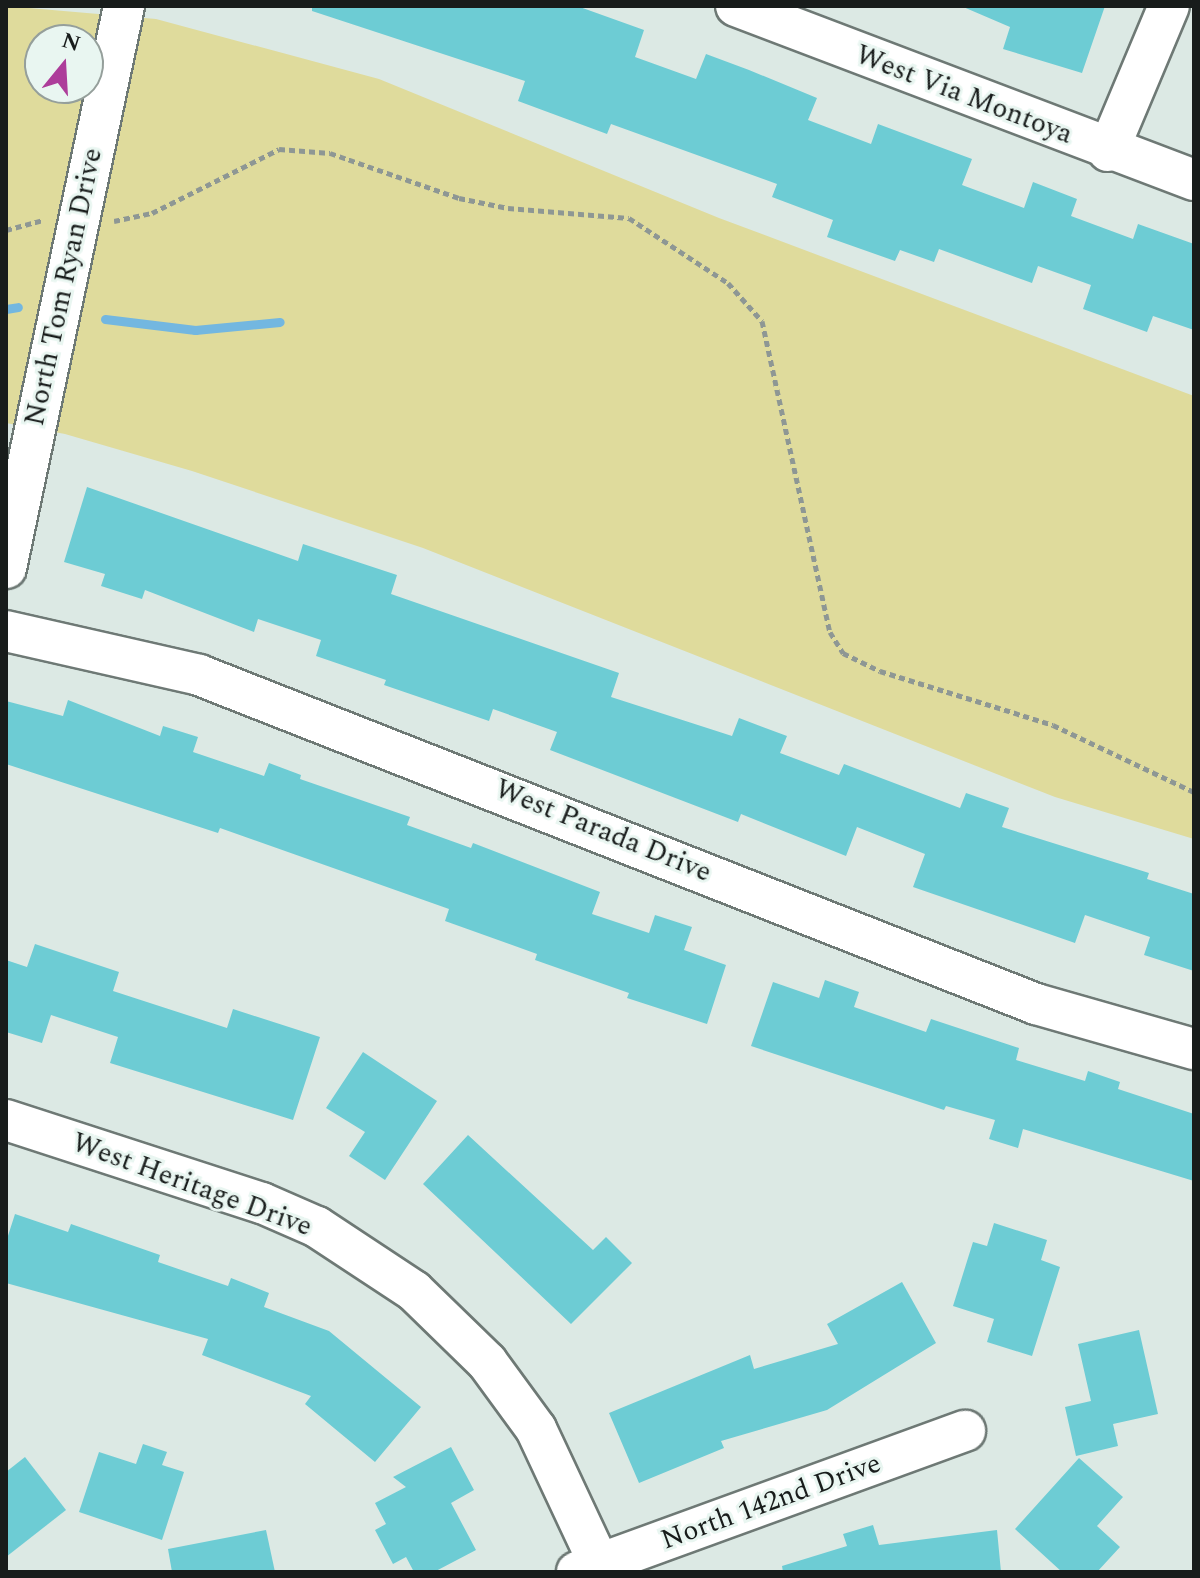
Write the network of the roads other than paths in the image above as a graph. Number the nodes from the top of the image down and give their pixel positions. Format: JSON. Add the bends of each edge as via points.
{"nodes":[{"id":1,"x":124,"y":6,"type":"edge"},
{"id":2,"x":736,"y":6,"type":"edge"},
{"id":3,"x":1169,"y":6,"type":"edge"},
{"id":4,"x":1108,"y":151,"type":"junction"},
{"id":5,"x":1194,"y":180,"type":"edge"},
{"id":6,"x":6,"y":568,"type":"edge"},
{"id":7,"x":6,"y":631,"type":"edge"},
{"id":8,"x":1194,"y":1049,"type":"edge"},
{"id":9,"x":6,"y":1120,"type":"edge"},
{"id":10,"x":965,"y":1431,"type":"dead end"},
{"id":11,"x":593,"y":1569,"type":"edge"}],
"edges":[{"from":1,"to":6,"type":"street","name":"North Tom Ryan Drive"},
{"from":2,"to":4,"type":"street","name":"West Via Montoya"},
{"from":3,"to":4,"type":"street"},
{"from":4,"to":5,"type":"street","name":"West Via Montoya"},
{"from":7,"to":8,"type":"street","name":"West Parada Drive","via":[[199,675],[1036,1004]]},
{"from":9,"to":11,"type":"street","name":"West Heritage Drive","via":[[262,1203],[344,1243],[414,1291],[487,1362],[536,1429]]},
{"from":10,"to":11,"type":"street","name":"North 142nd Drive"}]}
